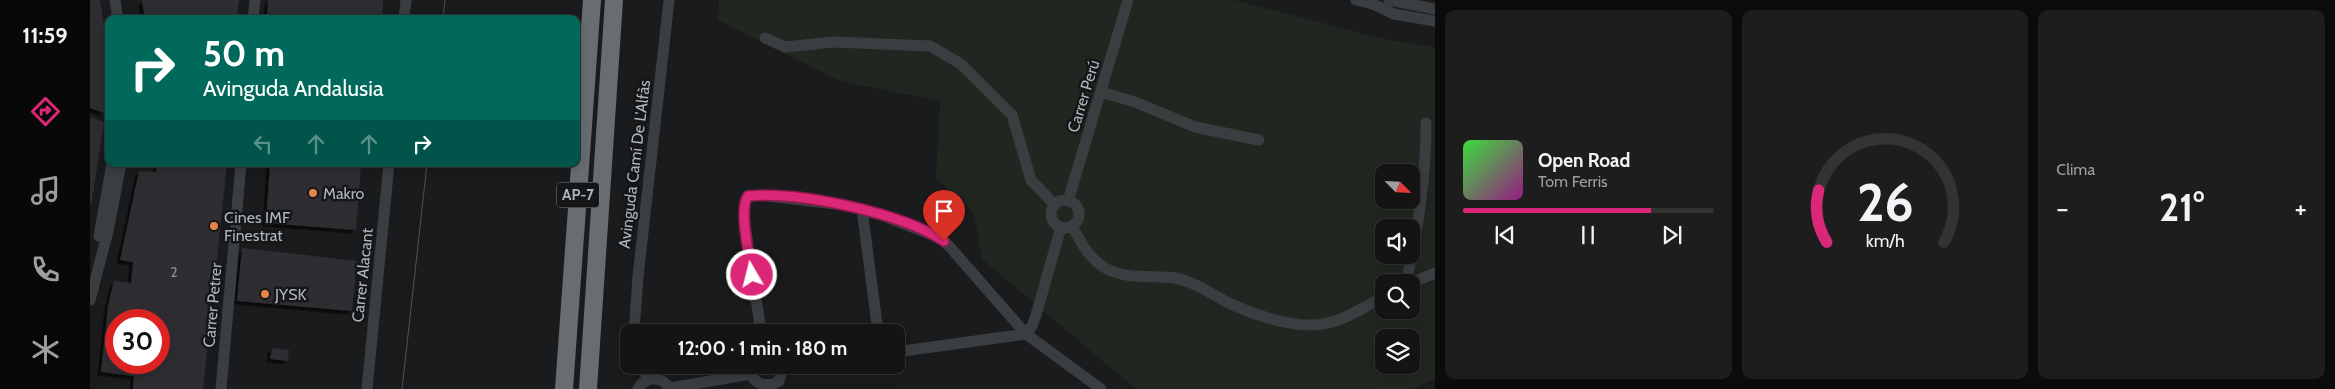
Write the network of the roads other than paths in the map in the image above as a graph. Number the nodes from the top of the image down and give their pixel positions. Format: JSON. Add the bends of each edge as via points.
{"nodes":[{"id":1,"x":115,"y":0,"type":"edge"},
{"id":2,"x":122,"y":0,"type":"edge"},
{"id":3,"x":254,"y":0,"type":"edge"},
{"id":4,"x":406,"y":0,"type":"edge"},
{"id":5,"x":592,"y":0,"type":"edge"},
{"id":6,"x":614,"y":0,"type":"edge"},
{"id":7,"x":669,"y":0,"type":"edge"},
{"id":8,"x":1128,"y":0,"type":"edge"},
{"id":9,"x":1356,"y":0,"type":"edge"},
{"id":10,"x":1389,"y":0,"type":"edge"},
{"id":11,"x":1435,"y":9,"type":"edge"},
{"id":12,"x":117,"y":15,"type":"edge"},
{"id":13,"x":124,"y":15,"type":"edge"},
{"id":14,"x":253,"y":15,"type":"edge"},
{"id":15,"x":404,"y":15,"type":"edge"},
{"id":16,"x":1435,"y":20,"type":"edge"},
{"id":17,"x":765,"y":38,"type":"dead end"},
{"id":18,"x":1101,"y":92,"type":"junction"},
{"id":19,"x":1426,"y":123,"type":"dead end"},
{"id":20,"x":1259,"y":140,"type":"dead end"},
{"id":21,"x":112,"y":167,"type":"edge"},
{"id":22,"x":120,"y":167,"type":"edge"},
{"id":23,"x":241,"y":167,"type":"edge"},
{"id":24,"x":389,"y":167,"type":"edge"},
{"id":25,"x":580,"y":167,"type":"edge"},
{"id":26,"x":580,"y":167,"type":"edge"},
{"id":27,"x":1068,"y":201,"type":"junction"},
{"id":28,"x":1055,"y":205,"type":"junction"},
{"id":29,"x":862,"y":209,"type":"junction"},
{"id":30,"x":1066,"y":227,"type":"junction"},
{"id":31,"x":1435,"y":273,"type":"edge"},
{"id":32,"x":1408,"y":274,"type":"edge"},
{"id":33,"x":90,"y":275,"type":"edge"},
{"id":34,"x":1420,"y":280,"type":"edge"},
{"id":35,"x":90,"y":300,"type":"edge"},
{"id":36,"x":1375,"y":302,"type":"edge"},
{"id":37,"x":635,"y":324,"type":"edge"},
{"id":38,"x":760,"y":324,"type":"edge"},
{"id":39,"x":877,"y":324,"type":"edge"},
{"id":40,"x":1026,"y":334,"type":"junction"},
{"id":41,"x":905,"y":351,"type":"edge"},
{"id":42,"x":646,"y":374,"type":"edge"},
{"id":43,"x":734,"y":374,"type":"edge"},
{"id":44,"x":753,"y":374,"type":"edge"},
{"id":45,"x":781,"y":374,"type":"edge"},
{"id":46,"x":648,"y":379,"type":"junction"},
{"id":47,"x":670,"y":388,"type":"edge"},
{"id":48,"x":769,"y":388,"type":"edge"},
{"id":49,"x":220,"y":389,"type":"edge"},
{"id":50,"x":367,"y":389,"type":"edge"},
{"id":51,"x":564,"y":389,"type":"edge"},
{"id":52,"x":588,"y":389,"type":"edge"},
{"id":53,"x":638,"y":389,"type":"edge"},
{"id":54,"x":1101,"y":389,"type":"edge"}],
"edges":[{"from":1,"to":12,"type":"street"},
{"from":2,"to":13,"type":"street"},
{"from":3,"to":14,"type":"street"},
{"from":4,"to":15,"type":"street"},
{"from":5,"to":25,"type":"highway","number":"AP-7"},
{"from":6,"to":52,"type":"highway","number":"AP-7"},
{"from":7,"to":37,"type":"street","name":"Avinguda Camí De L'Alfàs"},
{"from":8,"to":18,"type":"street","name":"Carrer Perú"},
{"from":9,"to":16,"type":"street","via":[[1391,13]]},
{"from":10,"to":11,"type":"street"},
{"from":17,"to":28,"type":"street","via":[[785,47],[834,42],[930,46],[961,64],[1012,115],[1029,175]]},
{"from":18,"to":20,"type":"street","via":[[1195,127]]},
{"from":18,"to":27,"type":"street","name":"Carrer Perú"},
{"from":19,"to":32,"type":"street","via":[[1426,162]]},
{"from":21,"to":33,"type":"street"},
{"from":22,"to":35,"type":"street"},
{"from":23,"to":49,"type":"street","name":"Carrer Petrer"},
{"from":24,"to":50,"type":"street","name":"Carrer Alacant"},
{"from":26,"to":51,"type":"highway","number":"AP-7"},
{"from":27,"to":28,"type":"street"},
{"from":27,"to":30,"type":"street","via":[[1078,211],[1077,220]]},
{"from":28,"to":30,"type":"street","via":[[1051,210],[1052,219]]},
{"from":29,"to":38,"type":"street","via":[[814,200],[748,196],[744,207]]},
{"from":29,"to":39,"type":"street"},
{"from":29,"to":40,"type":"street","via":[[944,241]]},
{"from":30,"to":36,"type":"street","via":[[1088,254],[1107,269],[1131,276],[1187,281],[1235,305],[1286,321],[1311,325],[1334,321]]},
{"from":30,"to":40,"type":"street","via":[[1034,320]]},
{"from":31,"to":34,"type":"street"},
{"from":40,"to":41,"type":"street"},
{"from":40,"to":54,"type":"street"},
{"from":42,"to":46,"type":"street"},
{"from":43,"to":47,"type":"street"},
{"from":44,"to":48,"type":"street","via":[[757,384]]},
{"from":45,"to":48,"type":"street","via":[[780,381]]},
{"from":46,"to":47,"type":"street","via":[[660,379]]},
{"from":46,"to":53,"type":"street"}]}
